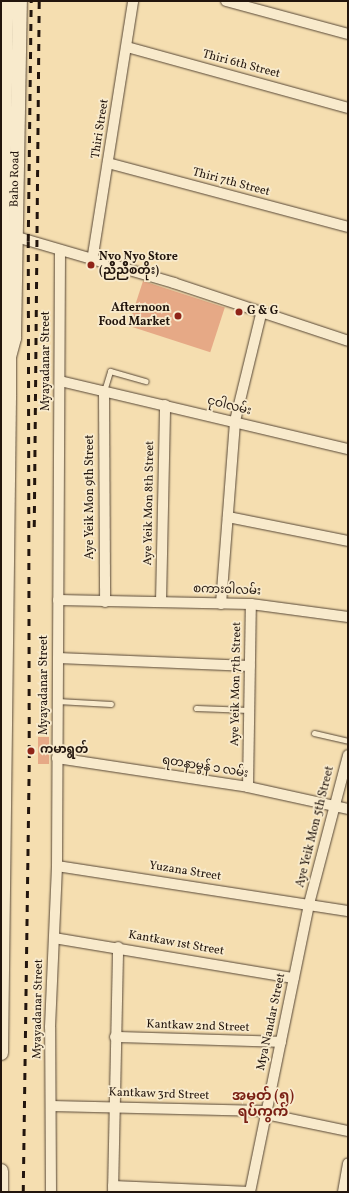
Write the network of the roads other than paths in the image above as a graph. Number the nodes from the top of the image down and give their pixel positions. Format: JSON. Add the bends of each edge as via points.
{"nodes":[{"id":1,"x":6,"y":1,"type":"edge"},
{"id":2,"x":20,"y":1,"type":"edge"},
{"id":3,"x":133,"y":1,"type":"edge"},
{"id":4,"x":226,"y":1,"type":"edge"},
{"id":5,"x":3,"y":23,"type":"edge"},
{"id":6,"x":348,"y":34,"type":"edge"},
{"id":7,"x":127,"y":47,"type":"junction"},
{"id":8,"x":348,"y":108,"type":"edge"},
{"id":9,"x":108,"y":163,"type":"junction"},
{"id":10,"x":348,"y":227,"type":"edge"},
{"id":11,"x":6,"y":234,"type":"edge"},
{"id":12,"x":60,"y":250,"type":"junction"},
{"id":13,"x":92,"y":260,"type":"junction"},
{"id":14,"x":1,"y":288,"type":"edge"},
{"id":15,"x":262,"y":314,"type":"junction"},
{"id":16,"x":1,"y":337,"type":"edge"},
{"id":17,"x":348,"y":342,"type":"edge"},
{"id":18,"x":9,"y":357,"type":"junction"},
{"id":19,"x":60,"y":381,"type":"junction"},
{"id":20,"x":146,"y":381,"type":"dead end"},
{"id":21,"x":104,"y":391,"type":"junction"},
{"id":22,"x":5,"y":394,"type":"edge"},
{"id":23,"x":165,"y":405,"type":"junction"},
{"id":24,"x":235,"y":421,"type":"junction"},
{"id":25,"x":348,"y":449,"type":"edge"},
{"id":26,"x":5,"y":459,"type":"edge"},
{"id":27,"x":228,"y":517,"type":"junction"},
{"id":28,"x":348,"y":541,"type":"edge"},
{"id":29,"x":58,"y":600,"type":"junction"},
{"id":30,"x":105,"y":602,"type":"junction"},
{"id":31,"x":161,"y":602,"type":"junction"},
{"id":32,"x":221,"y":604,"type":"junction"},
{"id":33,"x":251,"y":604,"type":"junction"},
{"id":34,"x":348,"y":617,"type":"edge"},
{"id":35,"x":58,"y":658,"type":"junction"},
{"id":36,"x":250,"y":666,"type":"junction"},
{"id":37,"x":57,"y":701,"type":"junction"},
{"id":38,"x":111,"y":704,"type":"dead end"},
{"id":39,"x":196,"y":708,"type":"dead end"},
{"id":40,"x":249,"y":710,"type":"junction"},
{"id":41,"x":314,"y":733,"type":"dead end"},
{"id":42,"x":348,"y":741,"type":"edge"},
{"id":43,"x":348,"y":755,"type":"edge"},
{"id":44,"x":3,"y":757,"type":"edge"},
{"id":45,"x":57,"y":758,"type":"junction"},
{"id":46,"x":248,"y":787,"type":"junction"},
{"id":47,"x":335,"y":806,"type":"junction"},
{"id":48,"x":348,"y":808,"type":"edge"},
{"id":49,"x":3,"y":814,"type":"edge"},
{"id":50,"x":57,"y":866,"type":"junction"},
{"id":51,"x":3,"y":873,"type":"edge"},
{"id":52,"x":310,"y":904,"type":"junction"},
{"id":53,"x":348,"y":911,"type":"edge"},
{"id":54,"x":2,"y":932,"type":"edge"},
{"id":55,"x":54,"y":938,"type":"junction"},
{"id":56,"x":118,"y":947,"type":"junction"},
{"id":57,"x":294,"y":978,"type":"junction"},
{"id":58,"x":1,"y":1011,"type":"edge"},
{"id":59,"x":115,"y":1037,"type":"junction"},
{"id":60,"x":281,"y":1042,"type":"junction"},
{"id":61,"x":1,"y":1053,"type":"edge"},
{"id":62,"x":51,"y":1106,"type":"junction"},
{"id":63,"x":115,"y":1106,"type":"junction"},
{"id":64,"x":266,"y":1112,"type":"junction"},
{"id":65,"x":348,"y":1131,"type":"edge"},
{"id":66,"x":348,"y":1163,"type":"edge"},
{"id":67,"x":1,"y":1171,"type":"edge"},
{"id":68,"x":113,"y":1189,"type":"edge"},
{"id":69,"x":1,"y":1192,"type":"edge"},
{"id":70,"x":51,"y":1192,"type":"edge"},
{"id":71,"x":250,"y":1192,"type":"edge"},
{"id":72,"x":343,"y":1192,"type":"edge"}],
"edges":[{"from":1,"to":5,"type":"main road"},
{"from":2,"to":11,"type":"main road","name":"Baho Road"},
{"from":3,"to":7,"type":"street","name":"Thiri Street"},
{"from":4,"to":6,"type":"street"},
{"from":5,"to":11,"type":"main road"},
{"from":7,"to":8,"type":"street","name":"Thiri 6th Street"},
{"from":7,"to":9,"type":"street","name":"Thiri Street"},
{"from":9,"to":10,"type":"street","name":"Thiri 7th Street"},
{"from":9,"to":13,"type":"street","name":"Thiri Street"},
{"from":11,"to":12,"type":"street"},
{"from":11,"to":14,"type":"main road"},
{"from":11,"to":18,"type":"main road","name":"Baho Road","via":[[14,338]]},
{"from":12,"to":13,"type":"street"},
{"from":12,"to":19,"type":"street","name":"Myayadanar Street"},
{"from":13,"to":15,"type":"street","via":[[174,283]]},
{"from":14,"to":16,"type":"main road"},
{"from":15,"to":17,"type":"street"},
{"from":15,"to":24,"type":"street"},
{"from":16,"to":18,"type":"main road"},
{"from":18,"to":22,"type":"main road"},
{"from":19,"to":21,"type":"street","name":"ငုဝါလမ်း"},
{"from":19,"to":29,"type":"street","name":"Myayadanar Street"},
{"from":20,"to":21,"type":"lane","via":[[110,371]]},
{"from":21,"to":23,"type":"street","name":"ငုဝါလမ်း"},
{"from":21,"to":30,"type":"street","name":"Aye Yeik Mon 9th Street"},
{"from":22,"to":26,"type":"main road"},
{"from":23,"to":24,"type":"street","name":"ငုဝါလမ်း"},
{"from":23,"to":31,"type":"street","name":"Aye Yeik Mon 8th Street"},
{"from":24,"to":25,"type":"street","name":"ငုဝါလမ်း"},
{"from":24,"to":27,"type":"street"},
{"from":26,"to":44,"type":"main road"},
{"from":27,"to":28,"type":"street"},
{"from":27,"to":32,"type":"street"},
{"from":29,"to":30,"type":"street","name":"စကား၀ါလမ်း"},
{"from":29,"to":35,"type":"street","name":"Myayadanar Street"},
{"from":30,"to":31,"type":"street","name":"စကား၀ါလမ်း"},
{"from":31,"to":32,"type":"street","name":"စကား၀ါလမ်း"},
{"from":32,"to":33,"type":"street","name":"စကား၀ါလမ်း"},
{"from":33,"to":34,"type":"street","name":"စကား၀ါလမ်း"},
{"from":33,"to":36,"type":"street","name":"Aye Yeik Mon 7th Street"},
{"from":35,"to":36,"type":"street"},
{"from":35,"to":37,"type":"street","name":"Myayadanar Street"},
{"from":36,"to":40,"type":"street","name":"Aye Yeik Mon 7th Street"},
{"from":37,"to":38,"type":"lane"},
{"from":37,"to":45,"type":"street","name":"Myayadanar Street"},
{"from":39,"to":40,"type":"lane"},
{"from":40,"to":46,"type":"street","name":"Aye Yeik Mon 7th Street"},
{"from":41,"to":42,"type":"lane"},
{"from":43,"to":47,"type":"street","name":"Aye Yeik Mon 5th Street"},
{"from":44,"to":49,"type":"main road"},
{"from":45,"to":46,"type":"street","name":"ရတနာမွန် ၁ လမ်း"},
{"from":45,"to":50,"type":"street","name":"Myayadanar Street"},
{"from":46,"to":47,"type":"street","name":"ရတနာမွန် ၁ လမ်း"},
{"from":47,"to":48,"type":"street","name":"ရတနာမွန် ၁ လမ်း"},
{"from":47,"to":52,"type":"street","name":"Aye Yeik Mon 5th Street"},
{"from":49,"to":51,"type":"main road"},
{"from":50,"to":52,"type":"street","name":"Yuzana Street"},
{"from":50,"to":55,"type":"street","name":"Myayadanar Street"},
{"from":51,"to":54,"type":"main road"},
{"from":52,"to":53,"type":"street","name":"Yuzana Street"},
{"from":52,"to":57,"type":"street","name":"Mya Nandar Street"},
{"from":54,"to":58,"type":"main road"},
{"from":55,"to":56,"type":"street","name":"Kantkaw 1st Street"},
{"from":55,"to":62,"type":"street","name":"Myayadanar Street"},
{"from":56,"to":57,"type":"street","name":"Kantkaw 1st Street"},
{"from":56,"to":59,"type":"street"},
{"from":57,"to":60,"type":"street","name":"Mya Nandar Street"},
{"from":58,"to":61,"type":"main road"},
{"from":59,"to":60,"type":"street","name":"Kantkaw 2nd Street"},
{"from":59,"to":63,"type":"street"},
{"from":60,"to":64,"type":"street","name":"Mya Nandar Street"},
{"from":62,"to":63,"type":"street","name":"Kantkaw 3rd Street"},
{"from":62,"to":70,"type":"street","name":"Myayadanar Street"},
{"from":63,"to":64,"type":"street","name":"Kantkaw 3rd Street"},
{"from":63,"to":68,"type":"street"},
{"from":64,"to":65,"type":"street","name":"Kantkaw 3rd Street"},
{"from":64,"to":71,"type":"street","name":"Mya Nandar Street"},
{"from":66,"to":72,"type":"street"},
{"from":67,"to":69,"type":"main road"},
{"from":68,"to":71,"type":"street"}]}
